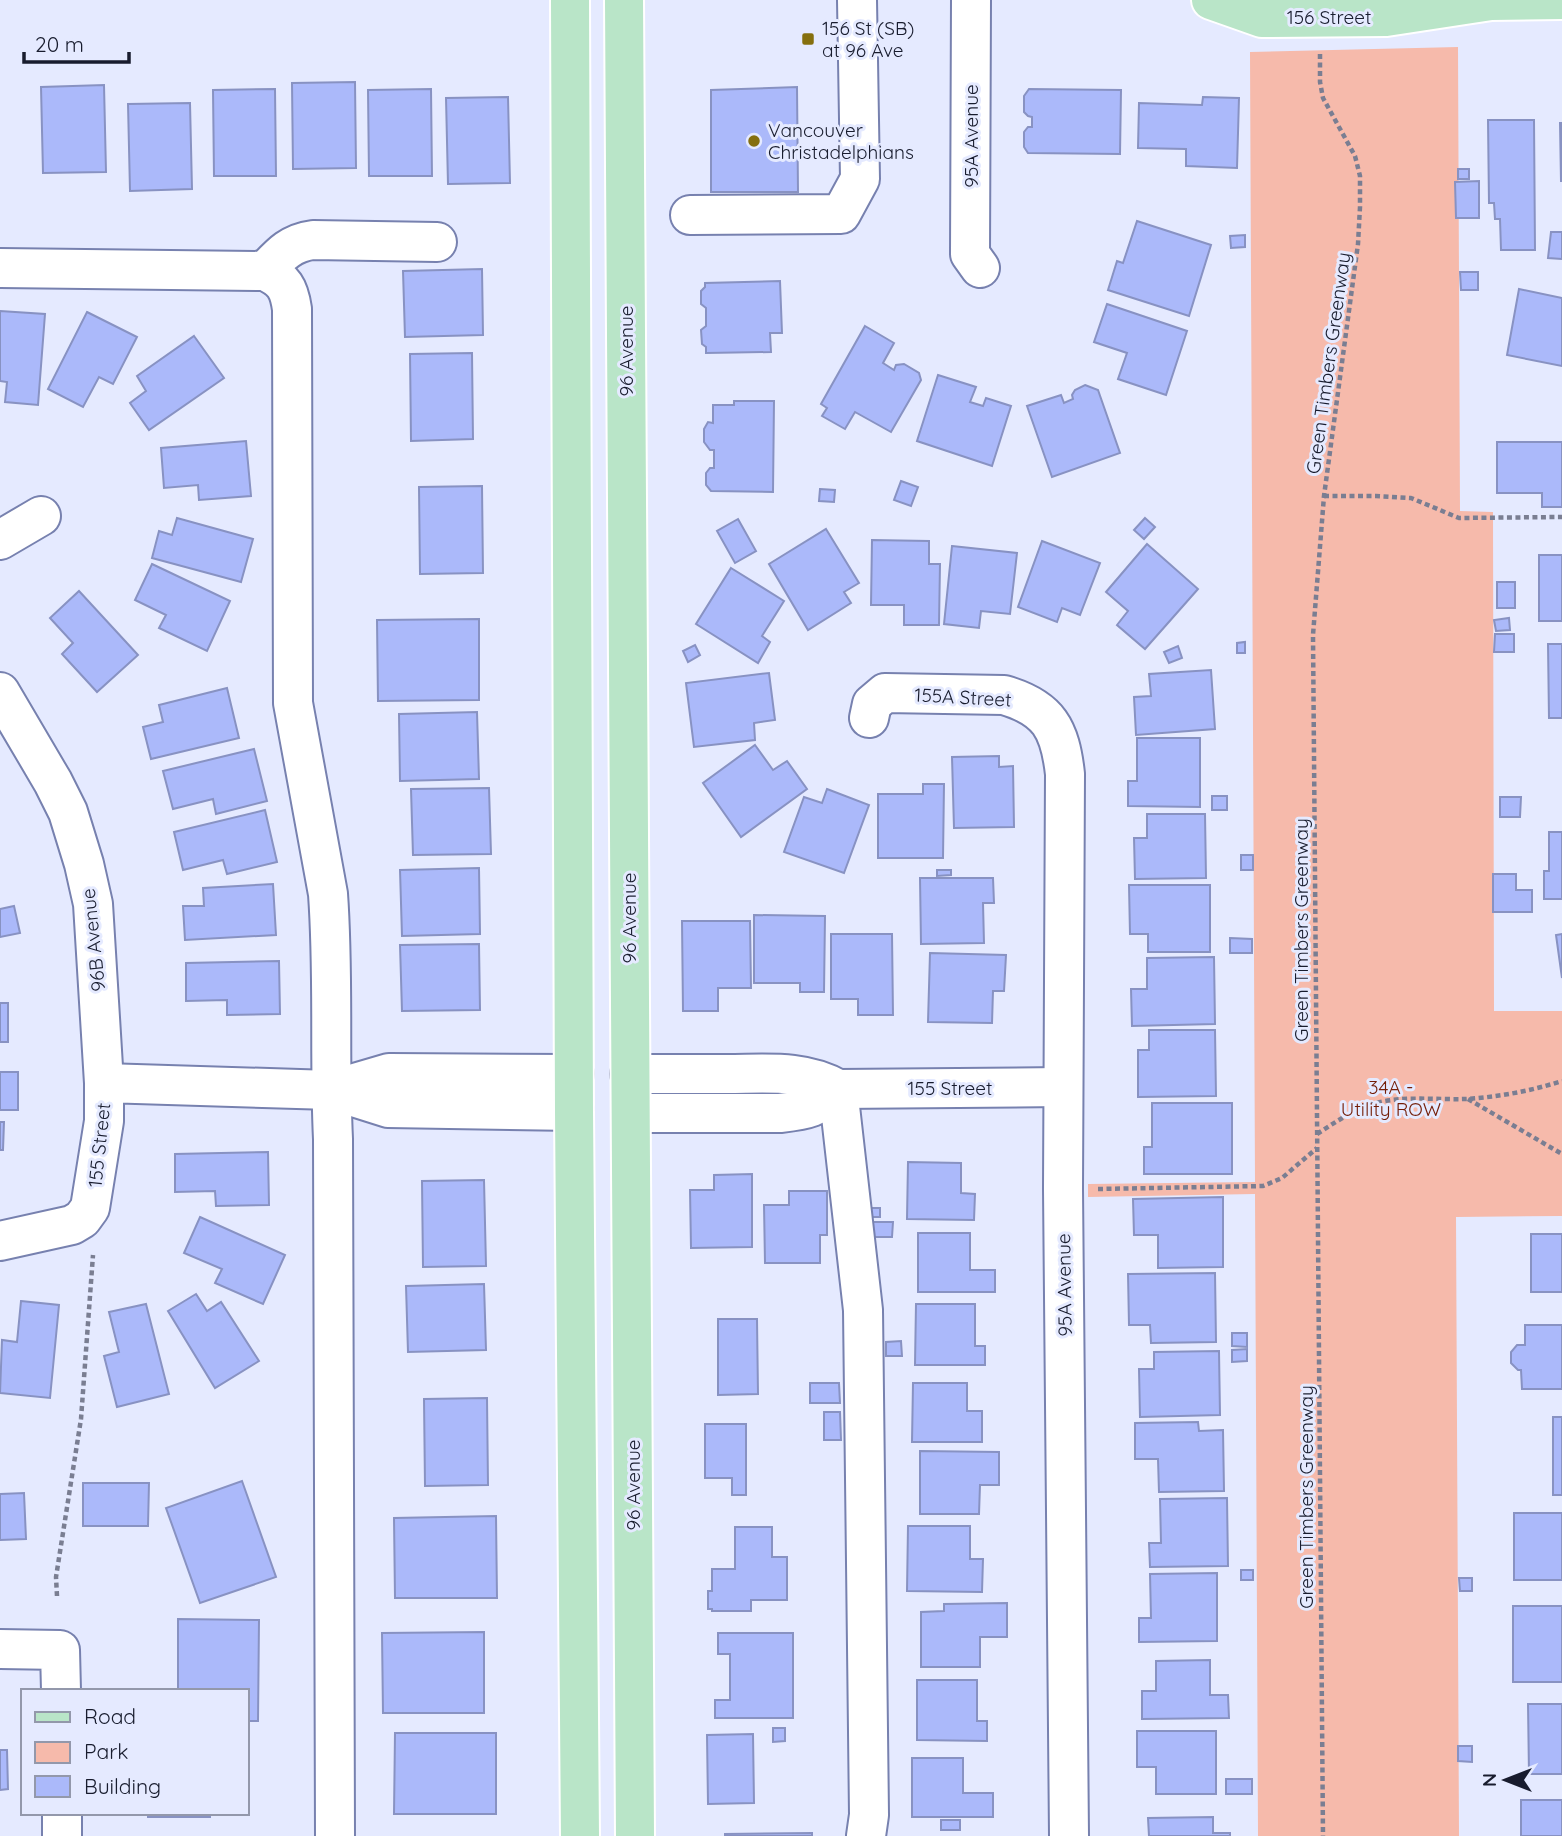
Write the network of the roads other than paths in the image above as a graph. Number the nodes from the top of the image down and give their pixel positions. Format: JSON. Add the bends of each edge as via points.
{"nodes":[{"id":1,"x":570,"y":0,"type":"edge"},
{"id":2,"x":624,"y":0,"type":"edge"},
{"id":3,"x":857,"y":0,"type":"edge"},
{"id":4,"x":971,"y":0,"type":"edge"},
{"id":5,"x":1211,"y":0,"type":"edge"},
{"id":6,"x":1490,"y":0,"type":"edge"},
{"id":7,"x":1562,"y":1,"type":"edge"},
{"id":8,"x":690,"y":215,"type":"dead end"},
{"id":9,"x":437,"y":242,"type":"dead end"},
{"id":10,"x":0,"y":268,"type":"edge"},
{"id":11,"x":980,"y":268,"type":"dead end"},
{"id":12,"x":265,"y":271,"type":"junction"},
{"id":13,"x":41,"y":516,"type":"dead end"},
{"id":14,"x":0,"y":540,"type":"edge"},
{"id":15,"x":0,"y":692,"type":"edge"},
{"id":16,"x":869,"y":718,"type":"dead end"},
{"id":17,"x":1058,"y":735,"type":"joint"},
{"id":18,"x":574,"y":1073,"type":"junction"},
{"id":19,"x":629,"y":1074,"type":"junction"},
{"id":20,"x":104,"y":1083,"type":"junction"},
{"id":21,"x":1063,"y":1087,"type":"junction"},
{"id":22,"x":838,"y":1089,"type":"junction"},
{"id":23,"x":331,"y":1090,"type":"junction"},
{"id":24,"x":574,"y":1111,"type":"junction"},
{"id":25,"x":632,"y":1126,"type":"junction"},
{"id":26,"x":0,"y":1241,"type":"edge"},
{"id":27,"x":0,"y":1649,"type":"edge"},
{"id":28,"x":61,"y":1689,"type":"edge"},
{"id":29,"x":62,"y":1815,"type":"edge"},
{"id":30,"x":62,"y":1836,"type":"edge"},
{"id":31,"x":335,"y":1836,"type":"edge"},
{"id":32,"x":580,"y":1836,"type":"edge"},
{"id":33,"x":635,"y":1836,"type":"edge"},
{"id":34,"x":866,"y":1836,"type":"edge"},
{"id":35,"x":1069,"y":1836,"type":"edge"}],
"edges":[{"from":1,"to":18,"type":"main road"},
{"from":2,"to":19,"type":"main road","name":"96 Avenue"},
{"from":3,"to":8,"type":"street","via":[[860,179],[841,214]]},
{"from":4,"to":11,"type":"street","name":"95A Avenue","via":[[970,254]]},
{"from":5,"to":6,"type":"main road","name":"156 Street","via":[[1262,18],[1386,17]]},
{"from":6,"to":7,"type":"main road","name":"156 Street"},
{"from":9,"to":12,"type":"street","via":[[300,242]]},
{"from":10,"to":12,"type":"street"},
{"from":12,"to":23,"type":"street","via":[[285,284],[292,309],[293,690],[328,894]]},
{"from":13,"to":14,"type":"street"},
{"from":15,"to":20,"type":"street","name":"96B Avenue","via":[[54,782],[84,864],[93,904]]},
{"from":16,"to":17,"type":"street","name":"155A Street","via":[[872,704],[884,693],[1004,695],[1023,700],[1050,720]]},
{"from":17,"to":21,"type":"street","name":"95A Avenue","via":[[1065,774]]},
{"from":18,"to":23,"type":"street","name":"155 Street","via":[[389,1073]]},
{"from":18,"to":24,"type":"main road"},
{"from":18,"to":25,"type":"main road"},
{"from":19,"to":22,"type":"street","name":"155 Street","via":[[779,1073],[825,1081]]},
{"from":19,"to":25,"type":"main road","name":"96 Avenue"},
{"from":20,"to":23,"type":"street","name":"155 Street"},
{"from":20,"to":26,"type":"street","name":"155 Street","via":[[104,1121],[90,1208],[72,1225]]},
{"from":21,"to":22,"type":"street","name":"155 Street"},
{"from":21,"to":35,"type":"street","name":"95A Avenue"},
{"from":22,"to":25,"type":"street","via":[[811,1108],[797,1111]]},
{"from":22,"to":34,"type":"street","via":[[863,1310]]},
{"from":23,"to":24,"type":"street","name":"155 Street","via":[[388,1108]]},
{"from":23,"to":31,"type":"street"},
{"from":24,"to":32,"type":"main road"},
{"from":25,"to":33,"type":"main road","name":"96 Avenue"},
{"from":27,"to":28,"type":"street","via":[[61,1650]]},
{"from":29,"to":30,"type":"street"}]}
